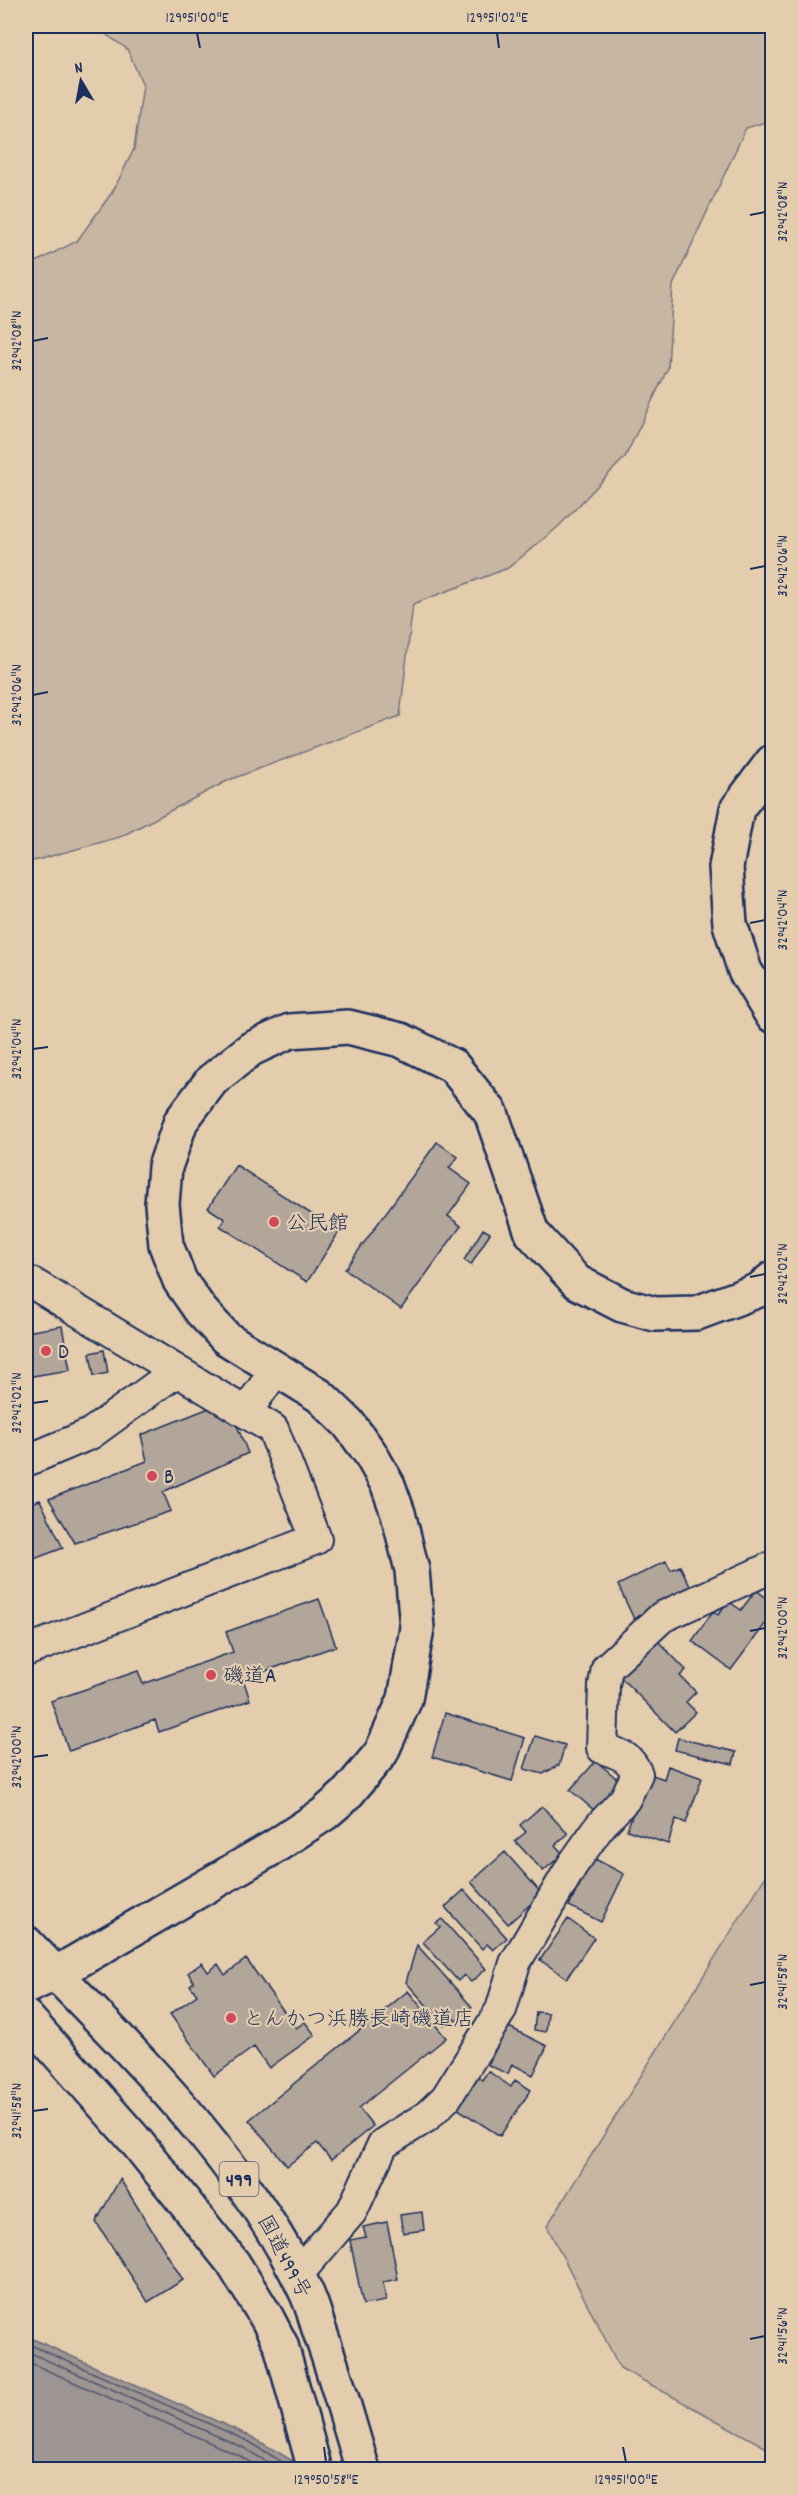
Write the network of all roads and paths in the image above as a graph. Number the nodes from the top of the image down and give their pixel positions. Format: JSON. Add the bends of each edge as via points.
{"nodes":[{"id":1,"x":772,"y":762,"type":"edge"},
{"id":2,"x":772,"y":1015,"type":"edge"},
{"id":3,"x":772,"y":1279,"type":"edge"},
{"id":4,"x":26,"y":1283,"type":"edge"},
{"id":5,"x":277,"y":1368,"type":"junction"},
{"id":6,"x":177,"y":1371,"type":"junction"},
{"id":7,"x":246,"y":1412,"type":"junction"},
{"id":8,"x":26,"y":1461,"type":"edge"},
{"id":9,"x":772,"y":1567,"type":"edge"},
{"id":10,"x":26,"y":1651,"type":"edge"},
{"id":11,"x":26,"y":1943,"type":"edge"},
{"id":12,"x":55,"y":1974,"type":"junction"},
{"id":13,"x":26,"y":1988,"type":"edge"},
{"id":14,"x":26,"y":2017,"type":"edge"},
{"id":15,"x":297,"y":2275,"type":"junction"},
{"id":16,"x":314,"y":2463,"type":"edge"},
{"id":17,"x":363,"y":2469,"type":"edge"}],
"edges":[{"from":1,"to":2,"type":"main road","via":[[737,809],[726,867],[730,924],[745,971]]},
{"from":3,"to":5,"type":"main road","via":[[759,1290],[697,1313],[655,1314],[622,1305],[577,1282],[532,1233],[491,1113],[453,1066],[401,1040],[348,1028],[290,1031],[250,1049],[212,1080],[181,1121],[165,1167],[162,1204],[166,1245],[180,1281],[201,1311],[226,1338]]},
{"from":4,"to":6,"type":"street","via":[[32,1283]]},
{"from":5,"to":7,"type":"street"},
{"from":5,"to":12,"type":"main road","via":[[320,1396],[348,1423],[388,1485],[412,1570],[417,1629],[405,1699],[381,1754],[324,1814]]},
{"from":6,"to":7,"type":"street"},
{"from":6,"to":8,"type":"street","via":[[90,1434]]},
{"from":7,"to":10,"type":"street","via":[[273,1430],[316,1539]]},
{"from":9,"to":15,"type":"street","via":[[662,1617],[607,1668],[602,1748],[626,1757],[633,1764],[637,1774],[625,1799],[573,1864],[515,1963],[501,2010],[446,2098],[426,2117],[383,2144],[352,2211]]},
{"from":11,"to":12,"type":"main road","name":"国道499号","number":"499"},
{"from":12,"to":13,"type":"main road"},
{"from":12,"to":15,"type":"main road","name":"国道499号","number":"499","via":[[172,2096],[228,2164],[254,2199]]},
{"from":14,"to":16,"type":"main road","number":"499","via":[[134,2139],[233,2263],[281,2345]]},
{"from":15,"to":17,"type":"main road","name":"国道499号","number":"499","via":[[332,2364]]}]}
